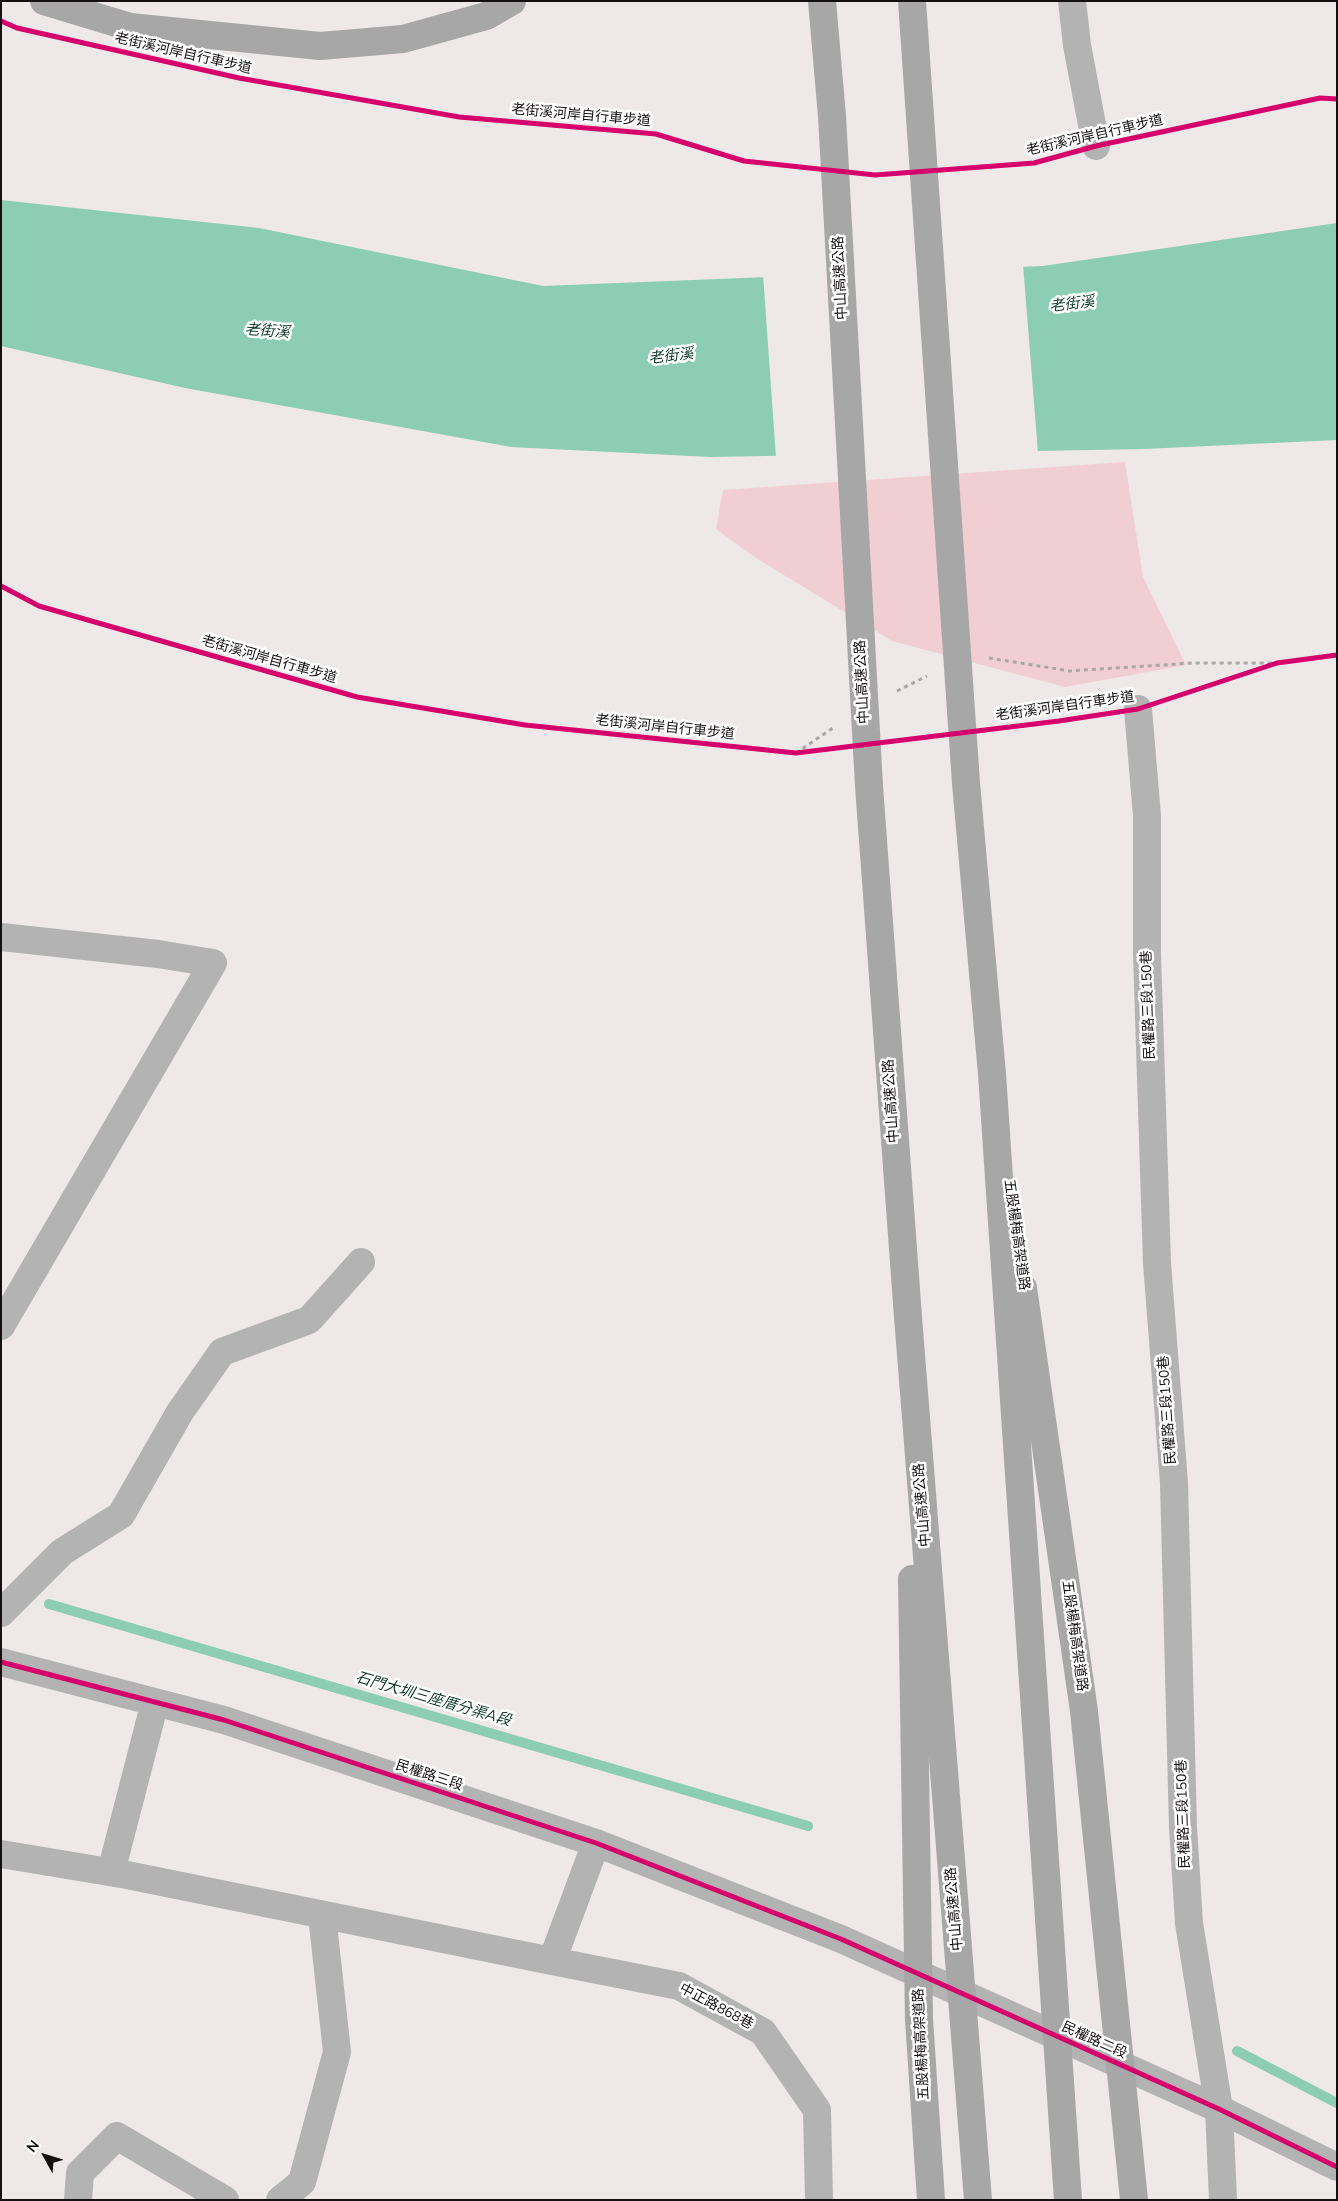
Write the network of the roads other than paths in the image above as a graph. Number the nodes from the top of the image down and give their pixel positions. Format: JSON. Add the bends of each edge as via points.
{"nodes":[{"id":1,"x":44,"y":1,"type":"edge"},
{"id":2,"x":512,"y":1,"type":"edge"},
{"id":3,"x":822,"y":1,"type":"edge"},
{"id":4,"x":912,"y":1,"type":"edge"},
{"id":5,"x":1072,"y":1,"type":"edge"},
{"id":6,"x":1096,"y":146,"type":"dead end"},
{"id":7,"x":1138,"y":709,"type":"dead end"},
{"id":8,"x":1,"y":937,"type":"edge"},
{"id":9,"x":992,"y":1074,"type":"junction"},
{"id":10,"x":361,"y":1262,"type":"dead end"},
{"id":11,"x":908,"y":1317,"type":"junction"},
{"id":12,"x":1,"y":1326,"type":"edge"},
{"id":13,"x":1,"y":1613,"type":"edge"},
{"id":14,"x":1,"y":1662,"type":"edge"},
{"id":15,"x":155,"y":1702,"type":"junction"},
{"id":16,"x":596,"y":1843,"type":"junction"},
{"id":17,"x":1,"y":1854,"type":"edge"},
{"id":18,"x":111,"y":1872,"type":"junction"},
{"id":19,"x":322,"y":1915,"type":"junction"},
{"id":20,"x":841,"y":1939,"type":"joint"},
{"id":21,"x":552,"y":1961,"type":"junction"},
{"id":22,"x":1219,"y":2109,"type":"junction"},
{"id":23,"x":1337,"y":2167,"type":"edge"},
{"id":24,"x":78,"y":2200,"type":"edge"},
{"id":25,"x":225,"y":2200,"type":"edge"},
{"id":26,"x":280,"y":2200,"type":"edge"},
{"id":27,"x":820,"y":2200,"type":"edge"},
{"id":28,"x":931,"y":2200,"type":"edge"},
{"id":29,"x":978,"y":2200,"type":"edge"},
{"id":30,"x":1068,"y":2200,"type":"edge"},
{"id":31,"x":1134,"y":2200,"type":"edge"},
{"id":32,"x":1223,"y":2200,"type":"edge"}],
"edges":[{"from":1,"to":2,"type":"highway","via":[[130,27],[320,46],[403,39],[486,16]]},
{"from":3,"to":11,"type":"highway","name":"中山高速公路","via":[[832,116],[869,786]]},
{"from":4,"to":9,"type":"highway","via":[[966,783]]},
{"from":5,"to":6,"type":"street"},
{"from":7,"to":22,"type":"street","name":"民權路三段150巷","via":[[1147,816],[1147,954],[1156,1243],[1174,1483],[1183,1827],[1189,1922]]},
{"from":8,"to":12,"type":"street","via":[[213,963]]},
{"from":9,"to":30,"type":"highway"},
{"from":9,"to":31,"type":"highway","name":"五股楊梅高架道路","via":[[1084,1711]]},
{"from":10,"to":13,"type":"street","via":[[309,1320],[222,1352],[180,1412],[122,1515],[62,1552]]},
{"from":11,"to":28,"type":"highway","name":"五股楊梅高架道路","via":[[919,2018]]},
{"from":11,"to":29,"type":"highway","name":"中山高速公路"},
{"from":14,"to":15,"type":"street","name":"民權路三段"},
{"from":15,"to":16,"type":"street","name":"民權路三段","via":[[224,1720]]},
{"from":15,"to":18,"type":"street"},
{"from":16,"to":20,"type":"street","name":"民權路三段"},
{"from":16,"to":21,"type":"street"},
{"from":17,"to":18,"type":"street","name":"中正路868巷"},
{"from":18,"to":19,"type":"street","name":"中正路868巷"},
{"from":19,"to":21,"type":"street","name":"中正路868巷"},
{"from":19,"to":26,"type":"street","via":[[337,2052],[302,2182]]},
{"from":20,"to":22,"type":"street","name":"民權路二段"},
{"from":21,"to":27,"type":"street","name":"中正路868巷","via":[[679,1986],[763,2032],[817,2110]]},
{"from":22,"to":23,"type":"street","name":"民權路二段"},
{"from":22,"to":32,"type":"street","name":"民權路三段150巷"},
{"from":24,"to":25,"type":"street","via":[[80,2172],[117,2136]]}]}
